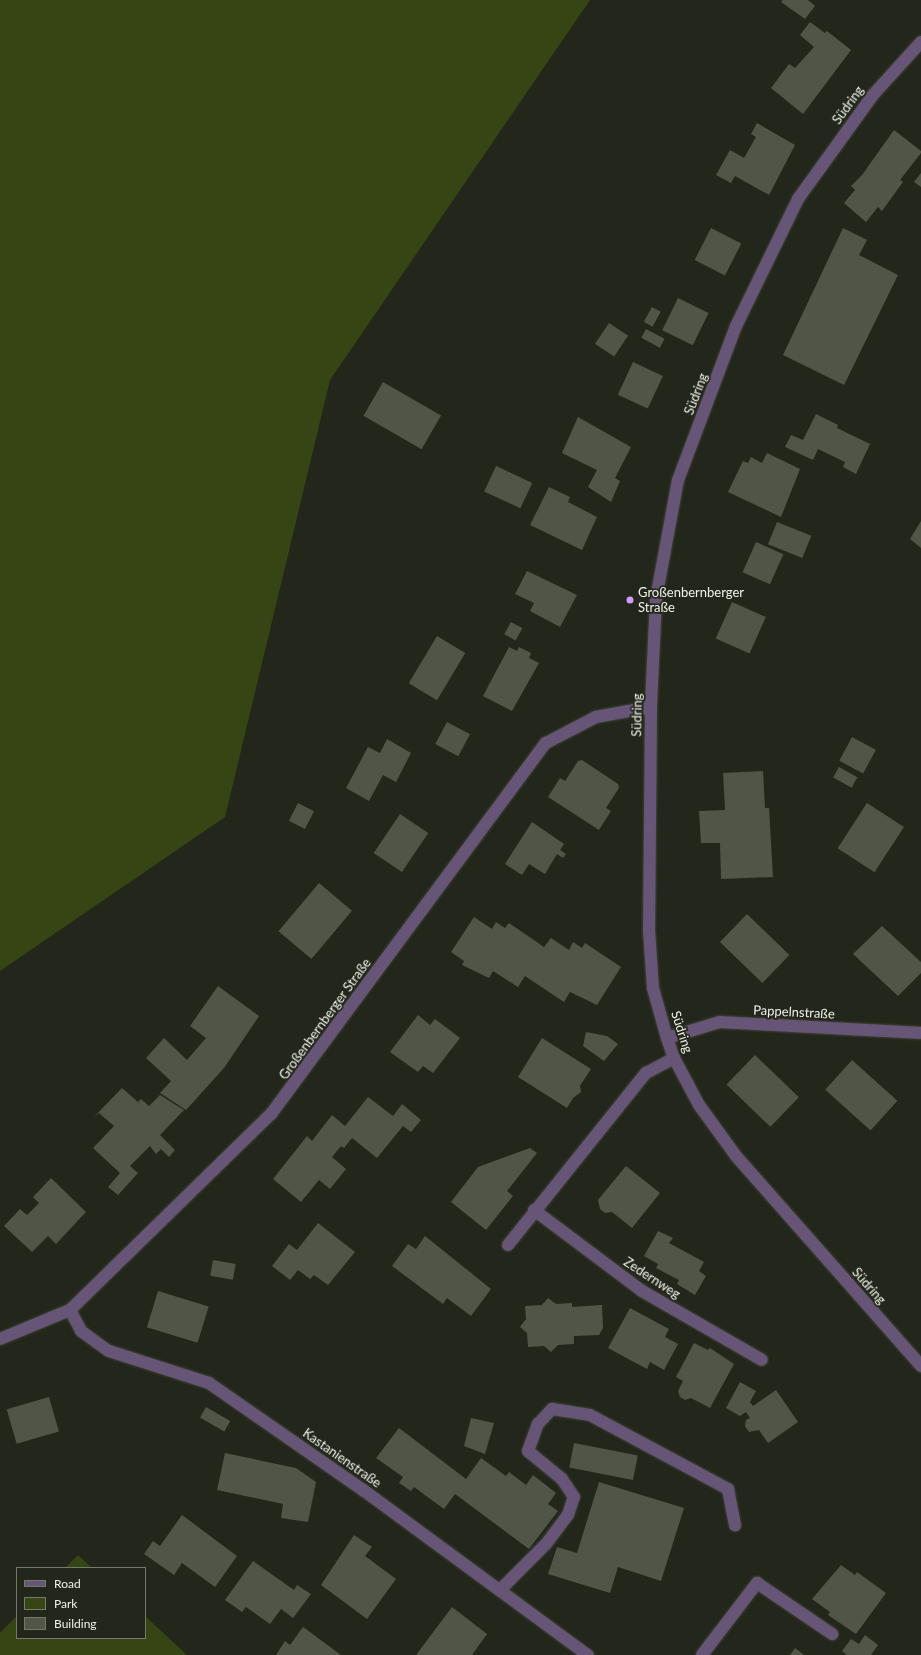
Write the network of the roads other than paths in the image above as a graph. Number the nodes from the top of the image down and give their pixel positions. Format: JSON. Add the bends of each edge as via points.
{"nodes":[{"id":1,"x":921,"y":42,"type":"edge"},
{"id":2,"x":651,"y":707,"type":"junction"},
{"id":3,"x":921,"y":1033,"type":"edge"},
{"id":4,"x":668,"y":1038,"type":"junction"},
{"id":5,"x":674,"y":1058,"type":"junction"},
{"id":6,"x":534,"y":1210,"type":"junction"},
{"id":7,"x":508,"y":1245,"type":"dead end"},
{"id":8,"x":70,"y":1310,"type":"junction"},
{"id":9,"x":0,"y":1339,"type":"edge"},
{"id":10,"x":762,"y":1360,"type":"dead end"},
{"id":11,"x":921,"y":1366,"type":"edge"},
{"id":12,"x":735,"y":1526,"type":"dead end"},
{"id":13,"x":500,"y":1590,"type":"junction"},
{"id":14,"x":832,"y":1634,"type":"dead end"},
{"id":15,"x":588,"y":1655,"type":"edge"},
{"id":16,"x":702,"y":1655,"type":"edge"}],
"edges":[{"from":1,"to":2,"type":"street","name":"Südring","via":[[873,95],[798,199],[736,326],[678,480],[656,599]]},
{"from":2,"to":4,"type":"street","name":"Südring","via":[[649,930],[653,988]]},
{"from":2,"to":8,"type":"street","name":"Großenbernberger Straße","via":[[596,717],[546,743],[272,1114]]},
{"from":3,"to":4,"type":"street","name":"Pappelnstraße","via":[[720,1022]]},
{"from":4,"to":5,"type":"street","name":"Südring"},
{"from":5,"to":6,"type":"street","via":[[646,1073]]},
{"from":5,"to":11,"type":"street","name":"Südring","via":[[699,1105],[736,1156]]},
{"from":6,"to":7,"type":"street"},
{"from":6,"to":10,"type":"street","name":"Zedernweg","via":[[642,1291]]},
{"from":8,"to":9,"type":"street","name":"Großenbernberger Straße"},
{"from":8,"to":13,"type":"street","name":"Kastanienstraße","via":[[81,1331],[109,1351],[210,1383]]},
{"from":12,"to":13,"type":"street","via":[[728,1489],[590,1416],[552,1409],[538,1424],[528,1451],[562,1479],[574,1497],[568,1515],[546,1544]]},
{"from":13,"to":15,"type":"street","name":"Kastanienstraße"},
{"from":14,"to":16,"type":"street","via":[[757,1583]]}]}
